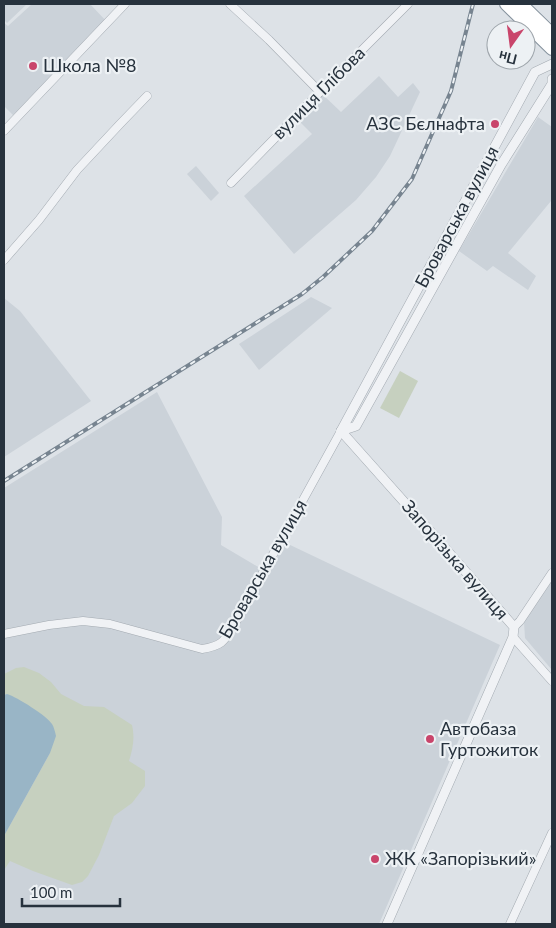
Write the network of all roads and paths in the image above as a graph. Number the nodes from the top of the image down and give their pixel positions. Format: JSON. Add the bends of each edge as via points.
{"nodes":[{"id":1,"x":124,"y":4,"type":"edge"},
{"id":2,"x":230,"y":4,"type":"edge"},
{"id":3,"x":408,"y":4,"type":"edge"},
{"id":4,"x":506,"y":4,"type":"edge"},
{"id":5,"x":521,"y":4,"type":"edge"},
{"id":6,"x":552,"y":34,"type":"edge"},
{"id":7,"x":552,"y":49,"type":"edge"},
{"id":8,"x":552,"y":64,"type":"edge"},
{"id":9,"x":552,"y":79,"type":"edge"},
{"id":10,"x":320,"y":92,"type":"junction"},
{"id":11,"x":147,"y":96,"type":"dead end"},
{"id":12,"x":4,"y":131,"type":"edge"},
{"id":13,"x":231,"y":183,"type":"dead end"},
{"id":14,"x":4,"y":260,"type":"edge"},
{"id":15,"x":341,"y":431,"type":"junction"},
{"id":16,"x":552,"y":573,"type":"edge"},
{"id":17,"x":514,"y":628,"type":"junction"},
{"id":18,"x":4,"y":634,"type":"edge"},
{"id":19,"x":514,"y":637,"type":"junction"},
{"id":20,"x":552,"y":681,"type":"edge"},
{"id":21,"x":552,"y":832,"type":"edge"},
{"id":22,"x":387,"y":924,"type":"edge"},
{"id":23,"x":510,"y":924,"type":"edge"}],
"edges":[{"from":1,"to":12,"type":"street"},
{"from":2,"to":10,"type":"street"},
{"from":3,"to":10,"type":"street","name":"вулиця Глібова"},
{"from":4,"to":7,"type":"highway"},
{"from":5,"to":6,"type":"highway"},
{"from":8,"to":15,"type":"street","name":"Броварська вулиця","via":[[535,72]]},
{"from":9,"to":15,"type":"street","name":"Броварська вулиця","via":[[356,426]]},
{"from":10,"to":13,"type":"street","name":"вулиця Глібова"},
{"from":11,"to":14,"type":"street","via":[[77,170]]},
{"from":15,"to":17,"type":"street","name":"Запорізька вулиця"},
{"from":15,"to":18,"type":"street","name":"Броварська вулиця","via":[[233,627],[217,646],[202,649],[110,624],[83,621]]},
{"from":16,"to":17,"type":"street"},
{"from":17,"to":19,"type":"street","name":"Запорізька вулиця"},
{"from":19,"to":20,"type":"street"},
{"from":19,"to":22,"type":"street","name":"Запорізька вулиця"},
{"from":21,"to":23,"type":"street"}]}
